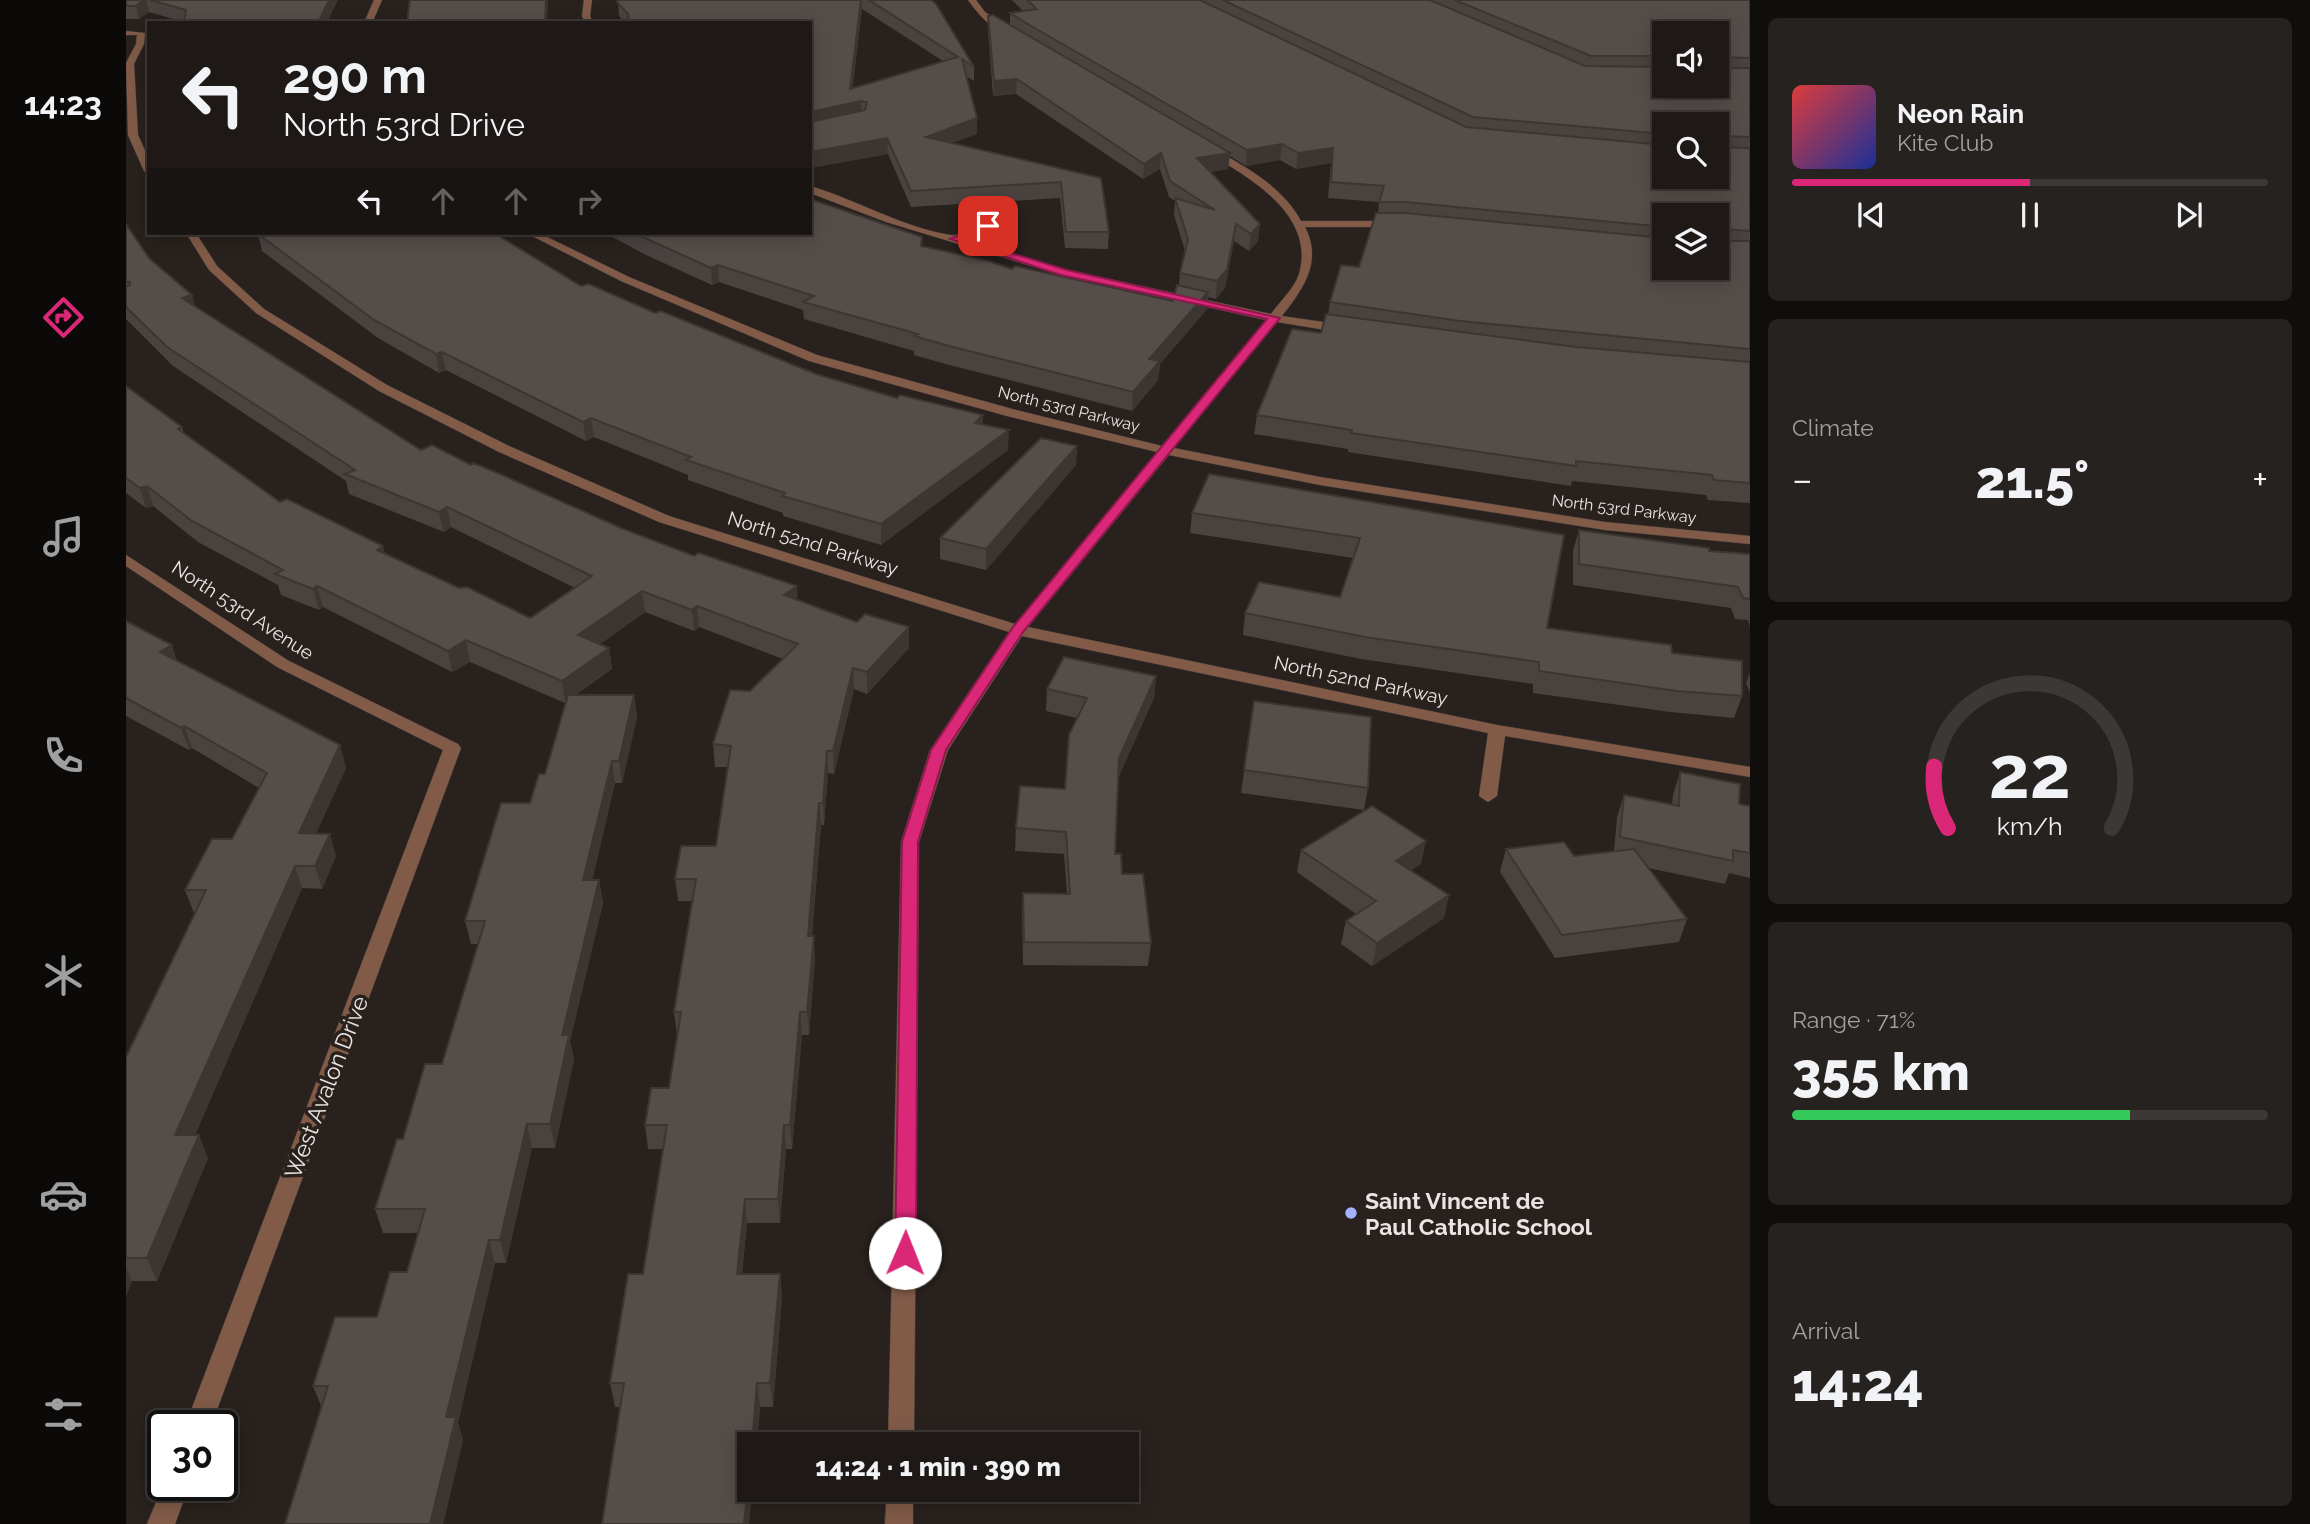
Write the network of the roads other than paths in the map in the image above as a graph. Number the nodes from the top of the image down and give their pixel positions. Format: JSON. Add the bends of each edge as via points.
{"nodes":[{"id":1,"x":378,"y":0,"type":"edge"},
{"id":2,"x":588,"y":0,"type":"edge"},
{"id":3,"x":972,"y":0,"type":"edge"},
{"id":4,"x":369,"y":21,"type":"edge"},
{"id":5,"x":588,"y":21,"type":"edge"},
{"id":6,"x":126,"y":33,"type":"edge"},
{"id":7,"x":1021,"y":41,"type":"edge"},
{"id":8,"x":1193,"y":141,"type":"edge"},
{"id":9,"x":147,"y":167,"type":"edge"},
{"id":10,"x":812,"y":190,"type":"edge"},
{"id":11,"x":1298,"y":224,"type":"junction"},
{"id":12,"x":1402,"y":224,"type":"edge"},
{"id":13,"x":988,"y":226,"type":"dead end"},
{"id":14,"x":192,"y":235,"type":"edge"},
{"id":15,"x":535,"y":235,"type":"edge"},
{"id":16,"x":955,"y":239,"type":"junction"},
{"id":17,"x":1274,"y":318,"type":"junction"},
{"id":18,"x":1351,"y":330,"type":"edge"},
{"id":19,"x":1164,"y":450,"type":"junction"},
{"id":20,"x":1750,"y":540,"type":"edge"},
{"id":21,"x":126,"y":559,"type":"edge"},
{"id":22,"x":1018,"y":630,"type":"junction"},
{"id":23,"x":1497,"y":730,"type":"junction"},
{"id":24,"x":452,"y":748,"type":"joint"},
{"id":25,"x":1750,"y":772,"type":"edge"},
{"id":26,"x":1488,"y":796,"type":"dead end"},
{"id":27,"x":204,"y":1410,"type":"edge"},
{"id":28,"x":901,"y":1432,"type":"edge"},
{"id":29,"x":170,"y":1501,"type":"edge"},
{"id":30,"x":900,"y":1502,"type":"edge"},
{"id":31,"x":162,"y":1524,"type":"edge"},
{"id":32,"x":899,"y":1524,"type":"edge"}],
"edges":[{"from":1,"to":4,"type":"street"},
{"from":2,"to":5,"type":"street"},
{"from":3,"to":7,"type":"street","via":[[982,13]]},
{"from":6,"to":9,"type":"street","via":[[141,33],[130,64],[132,135]]},
{"from":8,"to":11,"type":"street","via":[[1278,195]]},
{"from":10,"to":16,"type":"street"},
{"from":11,"to":12,"type":"street"},
{"from":11,"to":17,"type":"street","via":[[1306,246],[1305,274]]},
{"from":13,"to":16,"type":"street"},
{"from":14,"to":22,"type":"street","name":"North 52nd Parkway","via":[[213,268],[260,311],[383,387],[504,449],[664,519]]},
{"from":15,"to":19,"type":"street","name":"North 53rd Parkway","via":[[625,279],[813,358]]},
{"from":16,"to":17,"type":"street","via":[[1065,273]]},
{"from":17,"to":18,"type":"street"},
{"from":17,"to":19,"type":"street"},
{"from":19,"to":20,"type":"street","name":"North 53rd Parkway","via":[[1447,503],[1605,526]]},
{"from":19,"to":22,"type":"street"},
{"from":21,"to":24,"type":"street","name":"North 53rd Avenue","via":[[283,664]]},
{"from":22,"to":23,"type":"street","name":"North 52nd Parkway"},
{"from":22,"to":28,"type":"street","via":[[939,750],[910,842]]},
{"from":23,"to":25,"type":"street","name":"North 52nd Parkway"},
{"from":23,"to":26,"type":"street"},
{"from":24,"to":27,"type":"street","name":"West Avalon Drive"},
{"from":29,"to":31,"type":"street"},
{"from":30,"to":32,"type":"street"}]}
